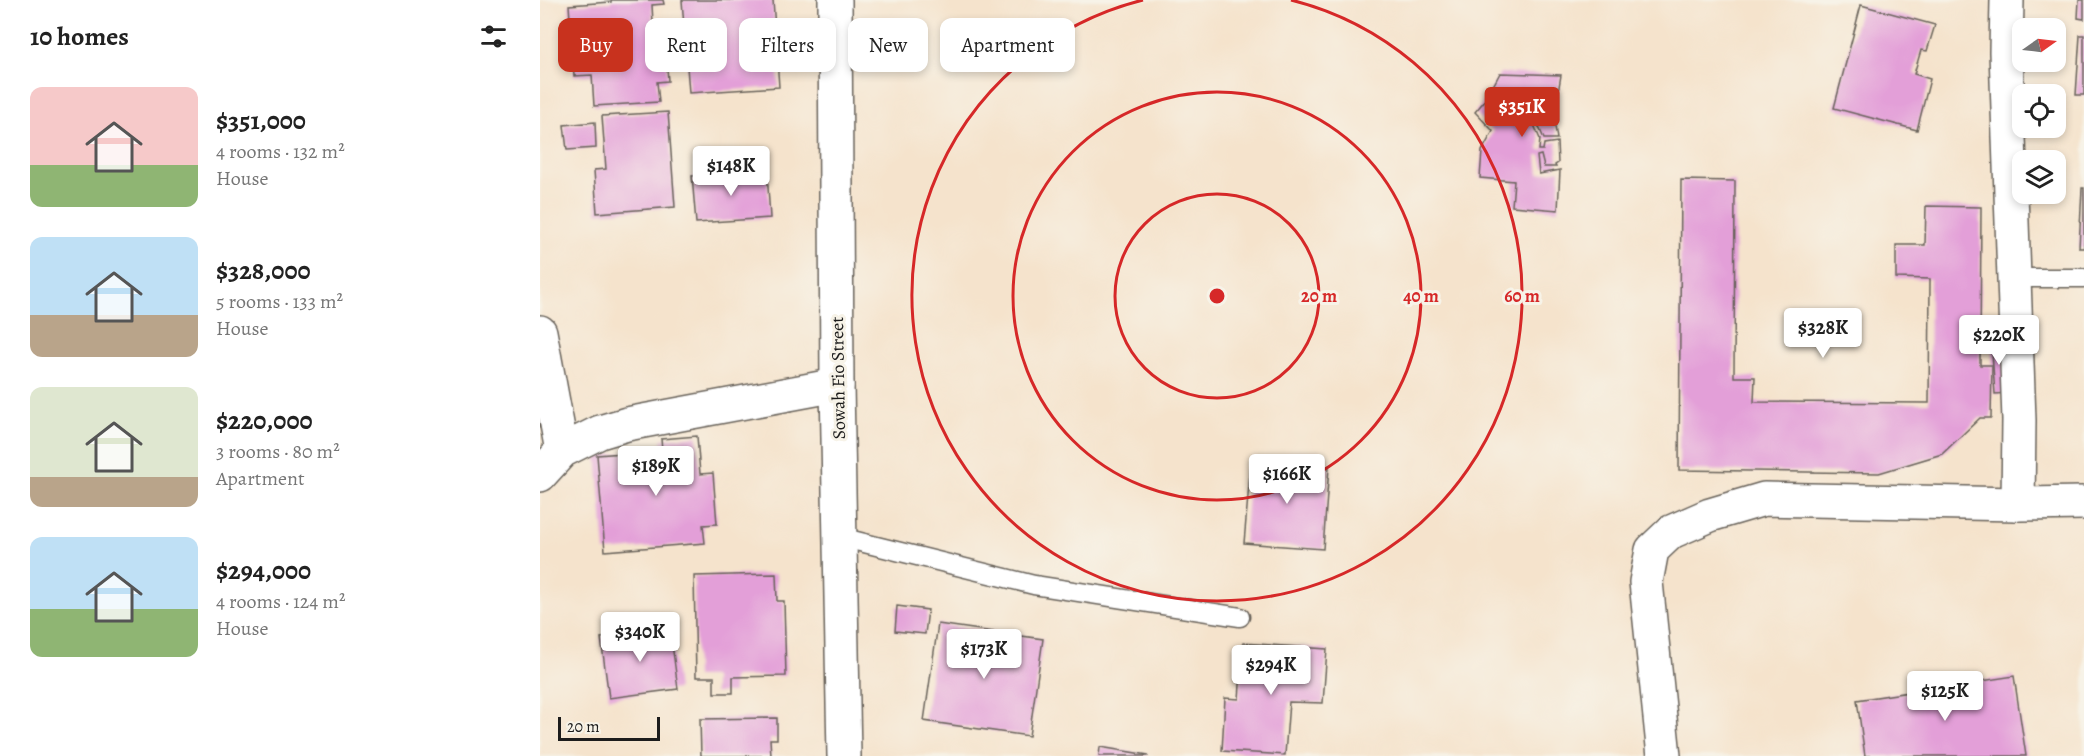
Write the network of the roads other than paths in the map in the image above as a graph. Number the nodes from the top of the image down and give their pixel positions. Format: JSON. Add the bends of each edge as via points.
{"nodes":[{"id":1,"x":836,"y":0,"type":"edge"},
{"id":2,"x":2007,"y":0,"type":"edge"},
{"id":3,"x":2012,"y":278,"type":"junction"},
{"id":4,"x":2084,"y":278,"type":"edge"},
{"id":5,"x":540,"y":332,"type":"edge"},
{"id":6,"x":837,"y":385,"type":"junction"},
{"id":7,"x":562,"y":451,"type":"junction"},
{"id":8,"x":540,"y":475,"type":"edge"},
{"id":9,"x":2084,"y":503,"type":"edge"},
{"id":10,"x":2018,"y":504,"type":"junction"},
{"id":11,"x":840,"y":537,"type":"junction"},
{"id":12,"x":1240,"y":617,"type":"dead end"},
{"id":13,"x":844,"y":756,"type":"edge"},
{"id":14,"x":1664,"y":756,"type":"edge"}],
"edges":[{"from":1,"to":6,"type":"street","name":"Sowah Fio Street"},
{"from":2,"to":3,"type":"street"},
{"from":3,"to":4,"type":"lane"},
{"from":3,"to":10,"type":"street","via":[[2019,420]]},
{"from":5,"to":7,"type":"street"},
{"from":6,"to":7,"type":"street","via":[[627,424]]},
{"from":6,"to":11,"type":"street","name":"Sowah Fio Street"},
{"from":7,"to":8,"type":"street"},
{"from":9,"to":10,"type":"street"},
{"from":10,"to":14,"type":"street","via":[[1764,499],[1710,514],[1671,532],[1652,550],[1646,582]]},
{"from":11,"to":12,"type":"lane","via":[[1034,585]]},
{"from":11,"to":13,"type":"street","name":"Sowah Fio Street"}]}
